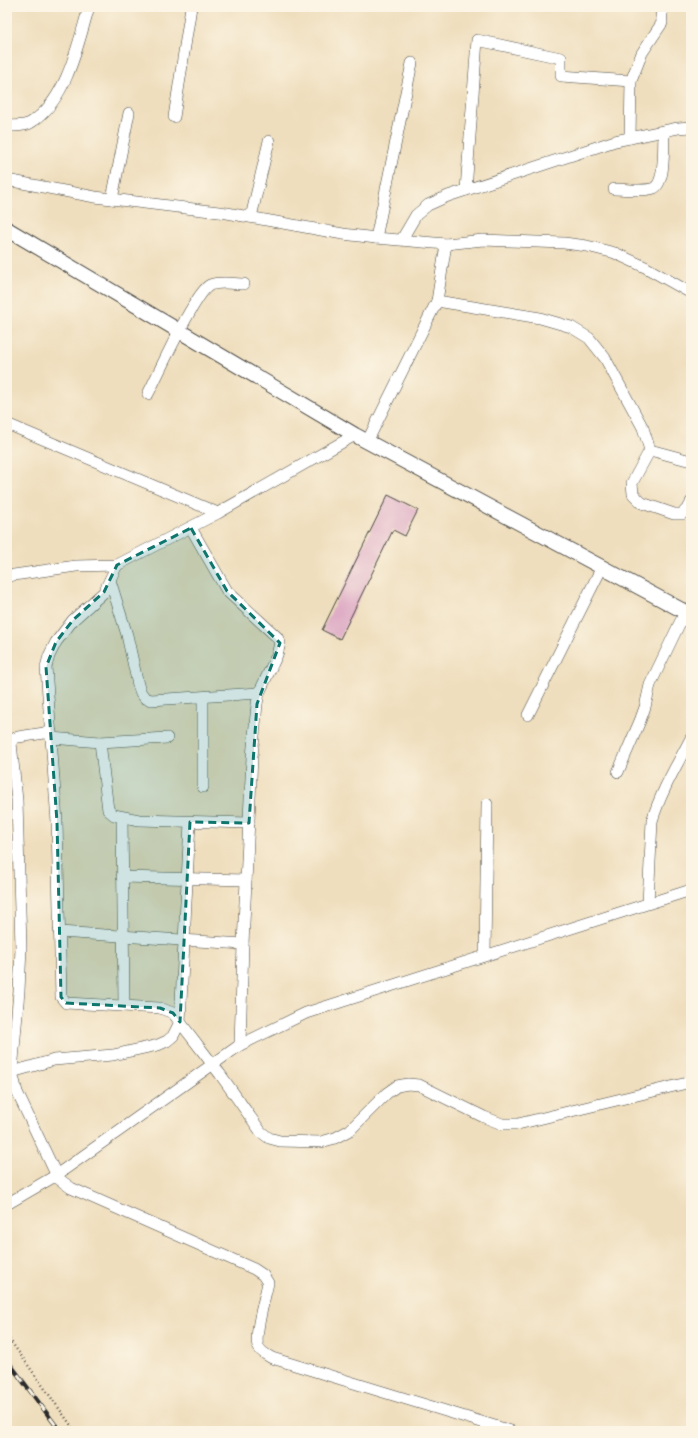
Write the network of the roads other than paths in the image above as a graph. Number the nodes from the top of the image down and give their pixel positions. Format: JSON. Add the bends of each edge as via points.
{"nodes":[{"id":1,"x":89,"y":7,"type":"edge"},
{"id":2,"x":191,"y":7,"type":"edge"},
{"id":3,"x":661,"y":7,"type":"edge"},
{"id":4,"x":412,"y":63,"type":"dead end"},
{"id":5,"x":631,"y":80,"type":"junction"},
{"id":6,"x":129,"y":113,"type":"dead end"},
{"id":7,"x":174,"y":117,"type":"dead end"},
{"id":8,"x":7,"y":126,"type":"edge"},
{"id":9,"x":691,"y":127,"type":"edge"},
{"id":10,"x":664,"y":131,"type":"junction"},
{"id":11,"x":630,"y":138,"type":"junction"},
{"id":12,"x":269,"y":141,"type":"dead end"},
{"id":13,"x":7,"y":180,"type":"edge"},
{"id":14,"x":614,"y":189,"type":"dead end"},
{"id":15,"x":466,"y":190,"type":"junction"},
{"id":16,"x":112,"y":199,"type":"junction"},
{"id":17,"x":251,"y":217,"type":"junction"},
{"id":18,"x":7,"y":229,"type":"edge"},
{"id":19,"x":376,"y":238,"type":"junction"},
{"id":20,"x":402,"y":239,"type":"junction"},
{"id":21,"x":446,"y":244,"type":"junction"},
{"id":22,"x":244,"y":284,"type":"dead end"},
{"id":23,"x":691,"y":293,"type":"edge"},
{"id":24,"x":437,"y":301,"type":"junction"},
{"id":25,"x":179,"y":331,"type":"junction"},
{"id":26,"x":148,"y":394,"type":"dead end"},
{"id":27,"x":7,"y":424,"type":"edge"},
{"id":28,"x":361,"y":439,"type":"junction"},
{"id":29,"x":650,"y":450,"type":"junction"},
{"id":30,"x":691,"y":461,"type":"edge"},
{"id":31,"x":691,"y":502,"type":"edge"},
{"id":32,"x":218,"y":513,"type":"junction"},
{"id":33,"x":191,"y":528,"type":"junction"},
{"id":34,"x":117,"y":565,"type":"junction"},
{"id":35,"x":602,"y":567,"type":"junction"},
{"id":36,"x":7,"y":576,"type":"edge"},
{"id":37,"x":110,"y":580,"type":"junction"},
{"id":38,"x":688,"y":614,"type":"edge"},
{"id":39,"x":259,"y":694,"type":"junction"},
{"id":40,"x":203,"y":697,"type":"junction"},
{"id":41,"x":528,"y":715,"type":"dead end"},
{"id":42,"x":51,"y":735,"type":"junction"},
{"id":43,"x":167,"y":738,"type":"dead end"},
{"id":44,"x":691,"y":738,"type":"edge"},
{"id":45,"x":10,"y":739,"type":"edge"},
{"id":46,"x":100,"y":742,"type":"junction"},
{"id":47,"x":618,"y":772,"type":"dead end"},
{"id":48,"x":203,"y":787,"type":"dead end"},
{"id":49,"x":12,"y":800,"type":"edge"},
{"id":50,"x":487,"y":804,"type":"dead end"},
{"id":51,"x":122,"y":817,"type":"junction"},
{"id":52,"x":190,"y":822,"type":"junction"},
{"id":53,"x":249,"y":823,"type":"junction"},
{"id":54,"x":18,"y":855,"type":"junction"},
{"id":55,"x":7,"y":857,"type":"edge"},
{"id":56,"x":122,"y":877,"type":"junction"},
{"id":57,"x":187,"y":878,"type":"junction"},
{"id":58,"x":246,"y":880,"type":"junction"},
{"id":59,"x":691,"y":890,"type":"edge"},
{"id":60,"x":648,"y":903,"type":"junction"},
{"id":61,"x":59,"y":932,"type":"junction"},
{"id":62,"x":122,"y":936,"type":"junction"},
{"id":63,"x":184,"y":940,"type":"junction"},
{"id":64,"x":243,"y":944,"type":"junction"},
{"id":65,"x":485,"y":956,"type":"junction"},
{"id":66,"x":124,"y":1006,"type":"junction"},
{"id":67,"x":180,"y":1022,"type":"junction"},
{"id":68,"x":240,"y":1045,"type":"junction"},
{"id":69,"x":212,"y":1064,"type":"junction"},
{"id":70,"x":11,"y":1078,"type":"edge"},
{"id":71,"x":691,"y":1082,"type":"edge"},
{"id":72,"x":56,"y":1175,"type":"junction"},
{"id":73,"x":7,"y":1204,"type":"edge"},
{"id":74,"x":511,"y":1431,"type":"edge"}],
"edges":[{"from":1,"to":8,"type":"street","via":[[73,62],[50,104],[29,124]]},
{"from":2,"to":7,"type":"street"},
{"from":3,"to":5,"type":"street","via":[[662,23],[642,53]]},
{"from":4,"to":19,"type":"street"},
{"from":5,"to":11,"type":"street"},
{"from":5,"to":15,"type":"street","via":[[562,76],[561,58],[477,40]]},
{"from":6,"to":16,"type":"street"},
{"from":9,"to":10,"type":"street"},
{"from":10,"to":11,"type":"street"},
{"from":10,"to":14,"type":"street","via":[[662,175],[655,188]]},
{"from":11,"to":15,"type":"street"},
{"from":12,"to":17,"type":"street"},
{"from":13,"to":16,"type":"street"},
{"from":15,"to":20,"type":"street","via":[[448,196],[416,215]]},
{"from":16,"to":17,"type":"street"},
{"from":17,"to":19,"type":"street"},
{"from":18,"to":25,"type":"street"},
{"from":19,"to":20,"type":"street"},
{"from":20,"to":21,"type":"street"},
{"from":21,"to":23,"type":"street","via":[[483,240],[587,246],[615,253],[646,267]]},
{"from":21,"to":24,"type":"street"},
{"from":22,"to":25,"type":"street","via":[[210,285],[203,290]]},
{"from":24,"to":28,"type":"street"},
{"from":24,"to":29,"type":"street","via":[[540,318],[571,328],[589,338],[605,358],[643,428]]},
{"from":25,"to":26,"type":"street"},
{"from":25,"to":28,"type":"street"},
{"from":27,"to":32,"type":"street"},
{"from":28,"to":32,"type":"street"},
{"from":28,"to":35,"type":"street"},
{"from":29,"to":30,"type":"street"},
{"from":29,"to":31,"type":"street","via":[[632,483],[633,494],[642,503],[674,514],[682,514]]},
{"from":32,"to":33,"type":"street"},
{"from":33,"to":34,"type":"street"},
{"from":33,"to":39,"type":"street","via":[[227,591],[277,637],[280,643]]},
{"from":34,"to":36,"type":"street","via":[[76,566]]},
{"from":34,"to":37,"type":"street"},
{"from":35,"to":38,"type":"street"},
{"from":35,"to":41,"type":"street"},
{"from":37,"to":40,"type":"street","via":[[127,635],[138,685],[145,698],[151,700]]},
{"from":37,"to":42,"type":"street","via":[[104,592],[73,620],[49,656],[46,667]]},
{"from":38,"to":47,"type":"street","via":[[650,685],[646,707]]},
{"from":39,"to":40,"type":"street"},
{"from":39,"to":53,"type":"street","via":[[252,757]]},
{"from":40,"to":48,"type":"street"},
{"from":42,"to":45,"type":"street"},
{"from":42,"to":46,"type":"street"},
{"from":42,"to":61,"type":"street","via":[[57,822]]},
{"from":43,"to":46,"type":"street"},
{"from":44,"to":60,"type":"street","via":[[667,782],[652,821]]},
{"from":45,"to":49,"type":"street"},
{"from":46,"to":51,"type":"street","via":[[108,810]]},
{"from":49,"to":54,"type":"street"},
{"from":50,"to":65,"type":"street"},
{"from":51,"to":52,"type":"street"},
{"from":51,"to":56,"type":"street"},
{"from":52,"to":53,"type":"street"},
{"from":52,"to":57,"type":"street"},
{"from":53,"to":58,"type":"street"},
{"from":54,"to":55,"type":"street"},
{"from":54,"to":70,"type":"street","via":[[21,948]]},
{"from":56,"to":57,"type":"street"},
{"from":56,"to":62,"type":"street"},
{"from":57,"to":58,"type":"street"},
{"from":57,"to":63,"type":"street"},
{"from":58,"to":64,"type":"street"},
{"from":59,"to":60,"type":"street"},
{"from":60,"to":65,"type":"street"},
{"from":61,"to":62,"type":"street"},
{"from":61,"to":66,"type":"street","via":[[61,997],[66,1002]]},
{"from":62,"to":63,"type":"street"},
{"from":62,"to":66,"type":"street"},
{"from":63,"to":64,"type":"street"},
{"from":63,"to":67,"type":"street"},
{"from":64,"to":68,"type":"street"},
{"from":65,"to":68,"type":"street","via":[[306,1013]]},
{"from":66,"to":67,"type":"street","via":[[160,1008],[173,1013]]},
{"from":67,"to":69,"type":"street"},
{"from":67,"to":70,"type":"street","via":[[173,1036],[158,1045],[112,1056],[54,1060]]},
{"from":68,"to":69,"type":"street"},
{"from":69,"to":71,"type":"street","via":[[261,1132],[268,1138],[280,1141],[321,1142],[335,1138],[350,1130],[387,1093],[397,1086],[408,1084],[419,1085],[502,1124],[518,1124]]},
{"from":69,"to":72,"type":"street"},
{"from":70,"to":72,"type":"street"},
{"from":72,"to":73,"type":"street"},
{"from":72,"to":74,"type":"street","via":[[71,1188],[263,1275],[268,1283],[257,1334],[258,1346],[264,1354]]}]}
